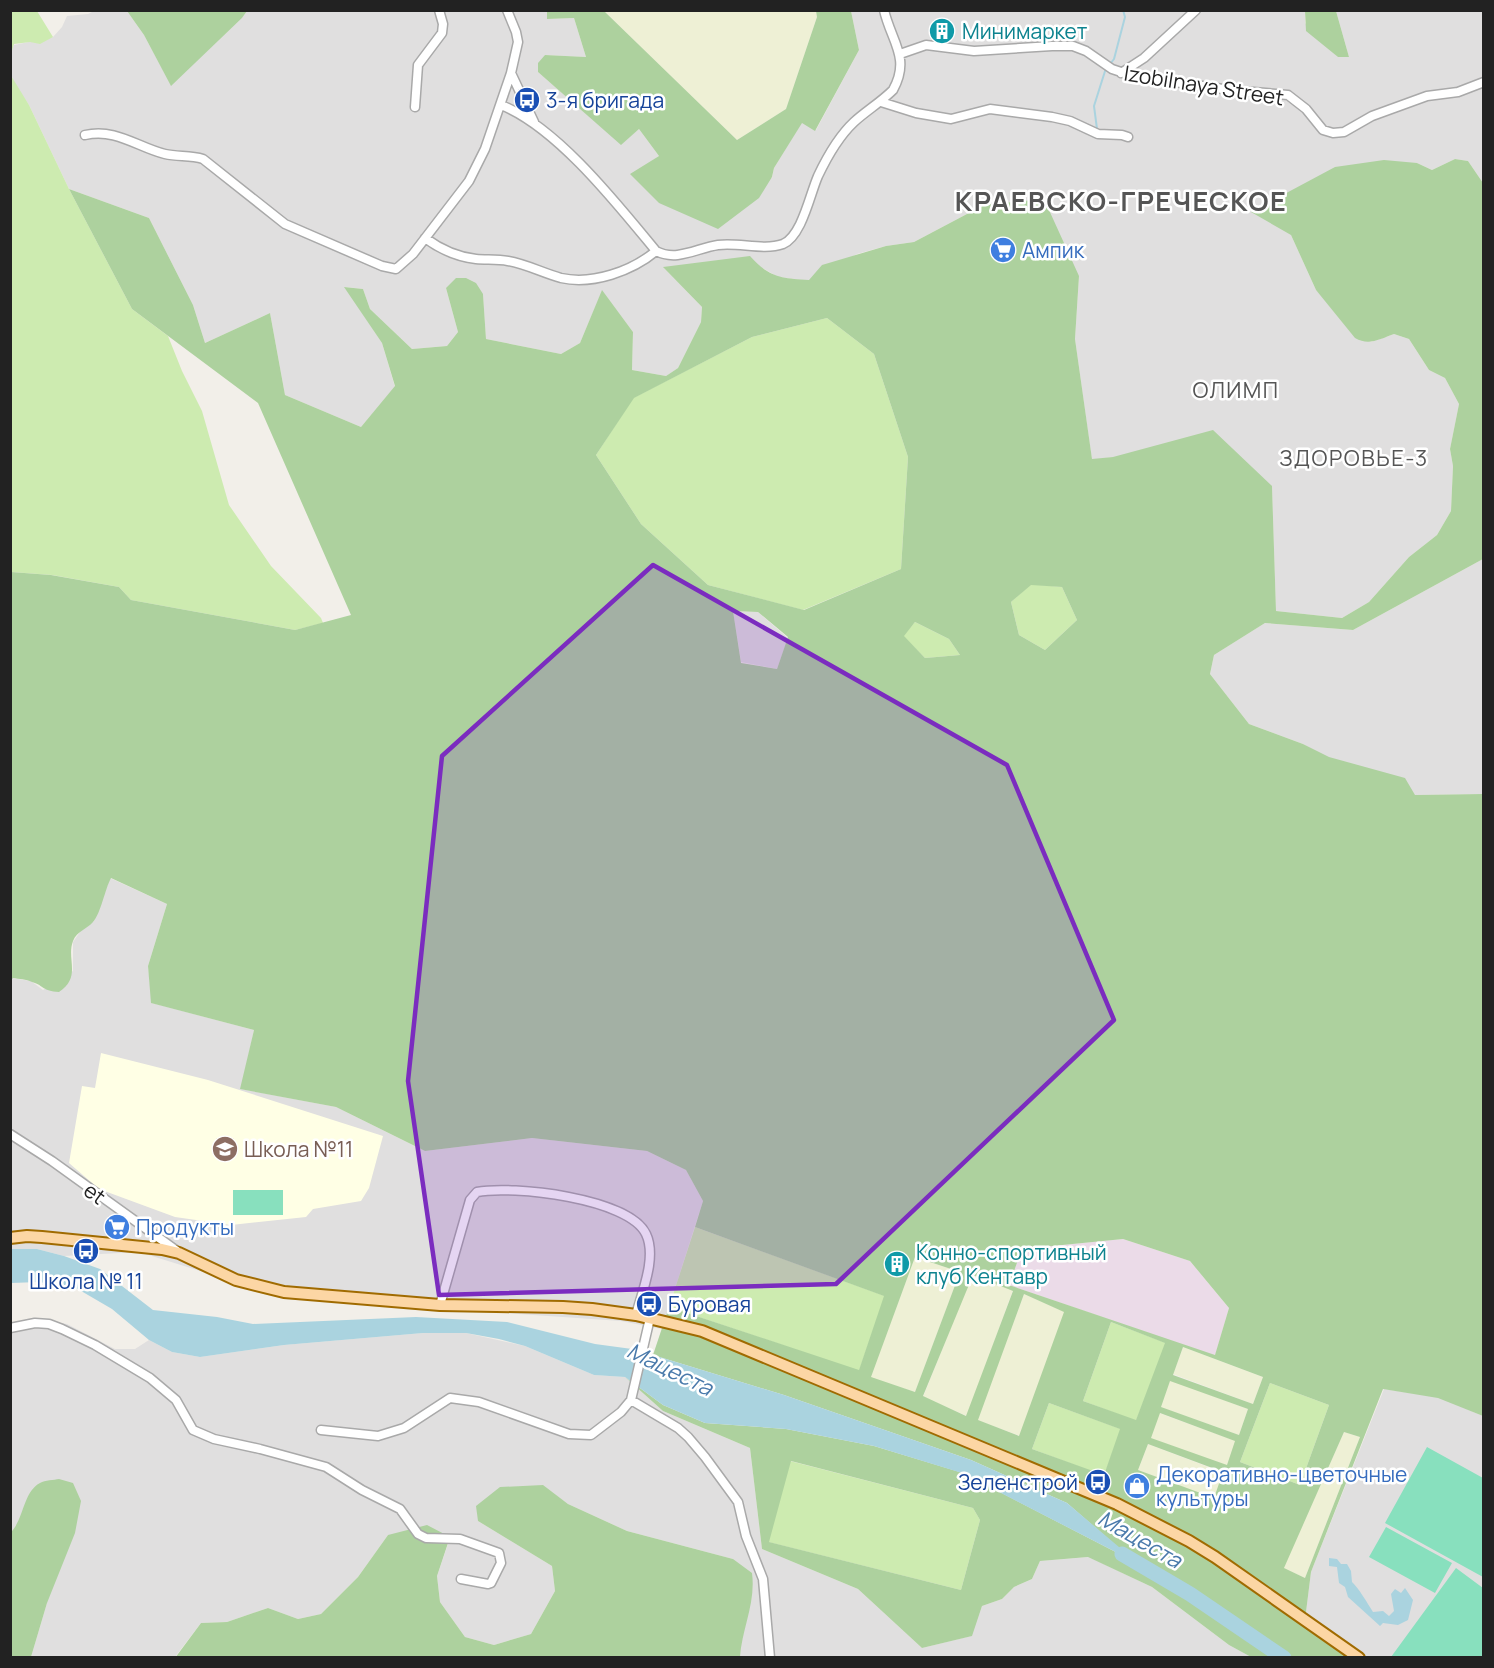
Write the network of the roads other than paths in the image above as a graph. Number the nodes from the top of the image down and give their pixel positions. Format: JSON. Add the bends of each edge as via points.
{"nodes":[{"id":1,"x":439,"y":10,"type":"edge"},
{"id":2,"x":507,"y":10,"type":"edge"},
{"id":3,"x":884,"y":10,"type":"edge"},
{"id":4,"x":1196,"y":10,"type":"edge"},
{"id":5,"x":900,"y":54,"type":"junction"},
{"id":6,"x":511,"y":73,"type":"junction"},
{"id":7,"x":1121,"y":73,"type":"junction"},
{"id":8,"x":1484,"y":82,"type":"edge"},
{"id":9,"x":881,"y":102,"type":"junction"},
{"id":10,"x":501,"y":105,"type":"junction"},
{"id":11,"x":415,"y":107,"type":"dead end"},
{"id":12,"x":534,"y":122,"type":"junction"},
{"id":13,"x":85,"y":135,"type":"dead end"},
{"id":14,"x":1128,"y":137,"type":"dead end"},
{"id":15,"x":425,"y":238,"type":"junction"},
{"id":16,"x":656,"y":251,"type":"junction"},
{"id":17,"x":10,"y":1134,"type":"edge"},
{"id":18,"x":10,"y":1238,"type":"edge"},
{"id":19,"x":179,"y":1253,"type":"junction"},
{"id":20,"x":440,"y":1305,"type":"junction"},
{"id":21,"x":636,"y":1315,"type":"junction"},
{"id":22,"x":650,"y":1318,"type":"junction"},
{"id":23,"x":10,"y":1328,"type":"edge"},
{"id":24,"x":632,"y":1396,"type":"junction"},
{"id":25,"x":321,"y":1430,"type":"dead end"},
{"id":26,"x":461,"y":1579,"type":"dead end"},
{"id":27,"x":770,"y":1658,"type":"edge"},
{"id":28,"x":1359,"y":1658,"type":"edge"}],
"edges":[{"from":1,"to":11,"type":"street","via":[[442,33],[418,65]]},
{"from":2,"to":6,"type":"street","via":[[518,42]]},
{"from":3,"to":5,"type":"street"},
{"from":4,"to":7,"type":"street","via":[[1144,58]]},
{"from":5,"to":7,"type":"street","name":"Izobilnaya Street","via":[[926,45],[974,51],[1062,45],[1086,51]]},
{"from":5,"to":9,"type":"street","via":[[896,85]]},
{"from":6,"to":10,"type":"street"},
{"from":6,"to":12,"type":"street"},
{"from":7,"to":8,"type":"street","name":"Izobilnaya Street","via":[[1166,82],[1288,95],[1323,130],[1333,133],[1344,132],[1372,116],[1415,100],[1458,92]]},
{"from":9,"to":14,"type":"street","via":[[951,119],[990,109],[1052,117],[1098,134]]},
{"from":9,"to":16,"type":"street","via":[[839,139],[818,175],[797,231],[789,241],[777,245],[719,244],[678,256]]},
{"from":10,"to":12,"type":"street"},
{"from":10,"to":15,"type":"street","via":[[469,181]]},
{"from":12,"to":16,"type":"street","via":[[579,163]]},
{"from":13,"to":15,"type":"street","via":[[112,134],[167,155],[203,159],[285,224],[382,266],[396,269],[404,265]]},
{"from":15,"to":16,"type":"street","via":[[462,256],[508,261],[575,279],[625,270]]},
{"from":17,"to":19,"type":"street","name":"et"},
{"from":18,"to":19,"type":"main road","via":[[146,1246]]},
{"from":19,"to":20,"type":"main road","via":[[258,1287]]},
{"from":20,"to":21,"type":"main road","via":[[563,1307]]},
{"from":20,"to":21,"type":"street","via":[[470,1200],[477,1192],[511,1191],[602,1204],[637,1222],[646,1234],[650,1253]]},
{"from":21,"to":22,"type":"main road"},
{"from":22,"to":24,"type":"street"},
{"from":22,"to":28,"type":"main road","via":[[725,1339],[1117,1504],[1215,1557]]},
{"from":23,"to":26,"type":"street","via":[[35,1323],[62,1329],[150,1378],[176,1400],[193,1430],[214,1439],[326,1467],[400,1509],[418,1534],[426,1538],[460,1539],[499,1553],[501,1563],[492,1583]]},
{"from":24,"to":25,"type":"street","via":[[621,1412],[591,1435],[568,1434],[479,1402],[450,1398],[404,1428],[378,1436]]},
{"from":24,"to":27,"type":"street","via":[[678,1428],[705,1456],[738,1502],[763,1579]]}]}
